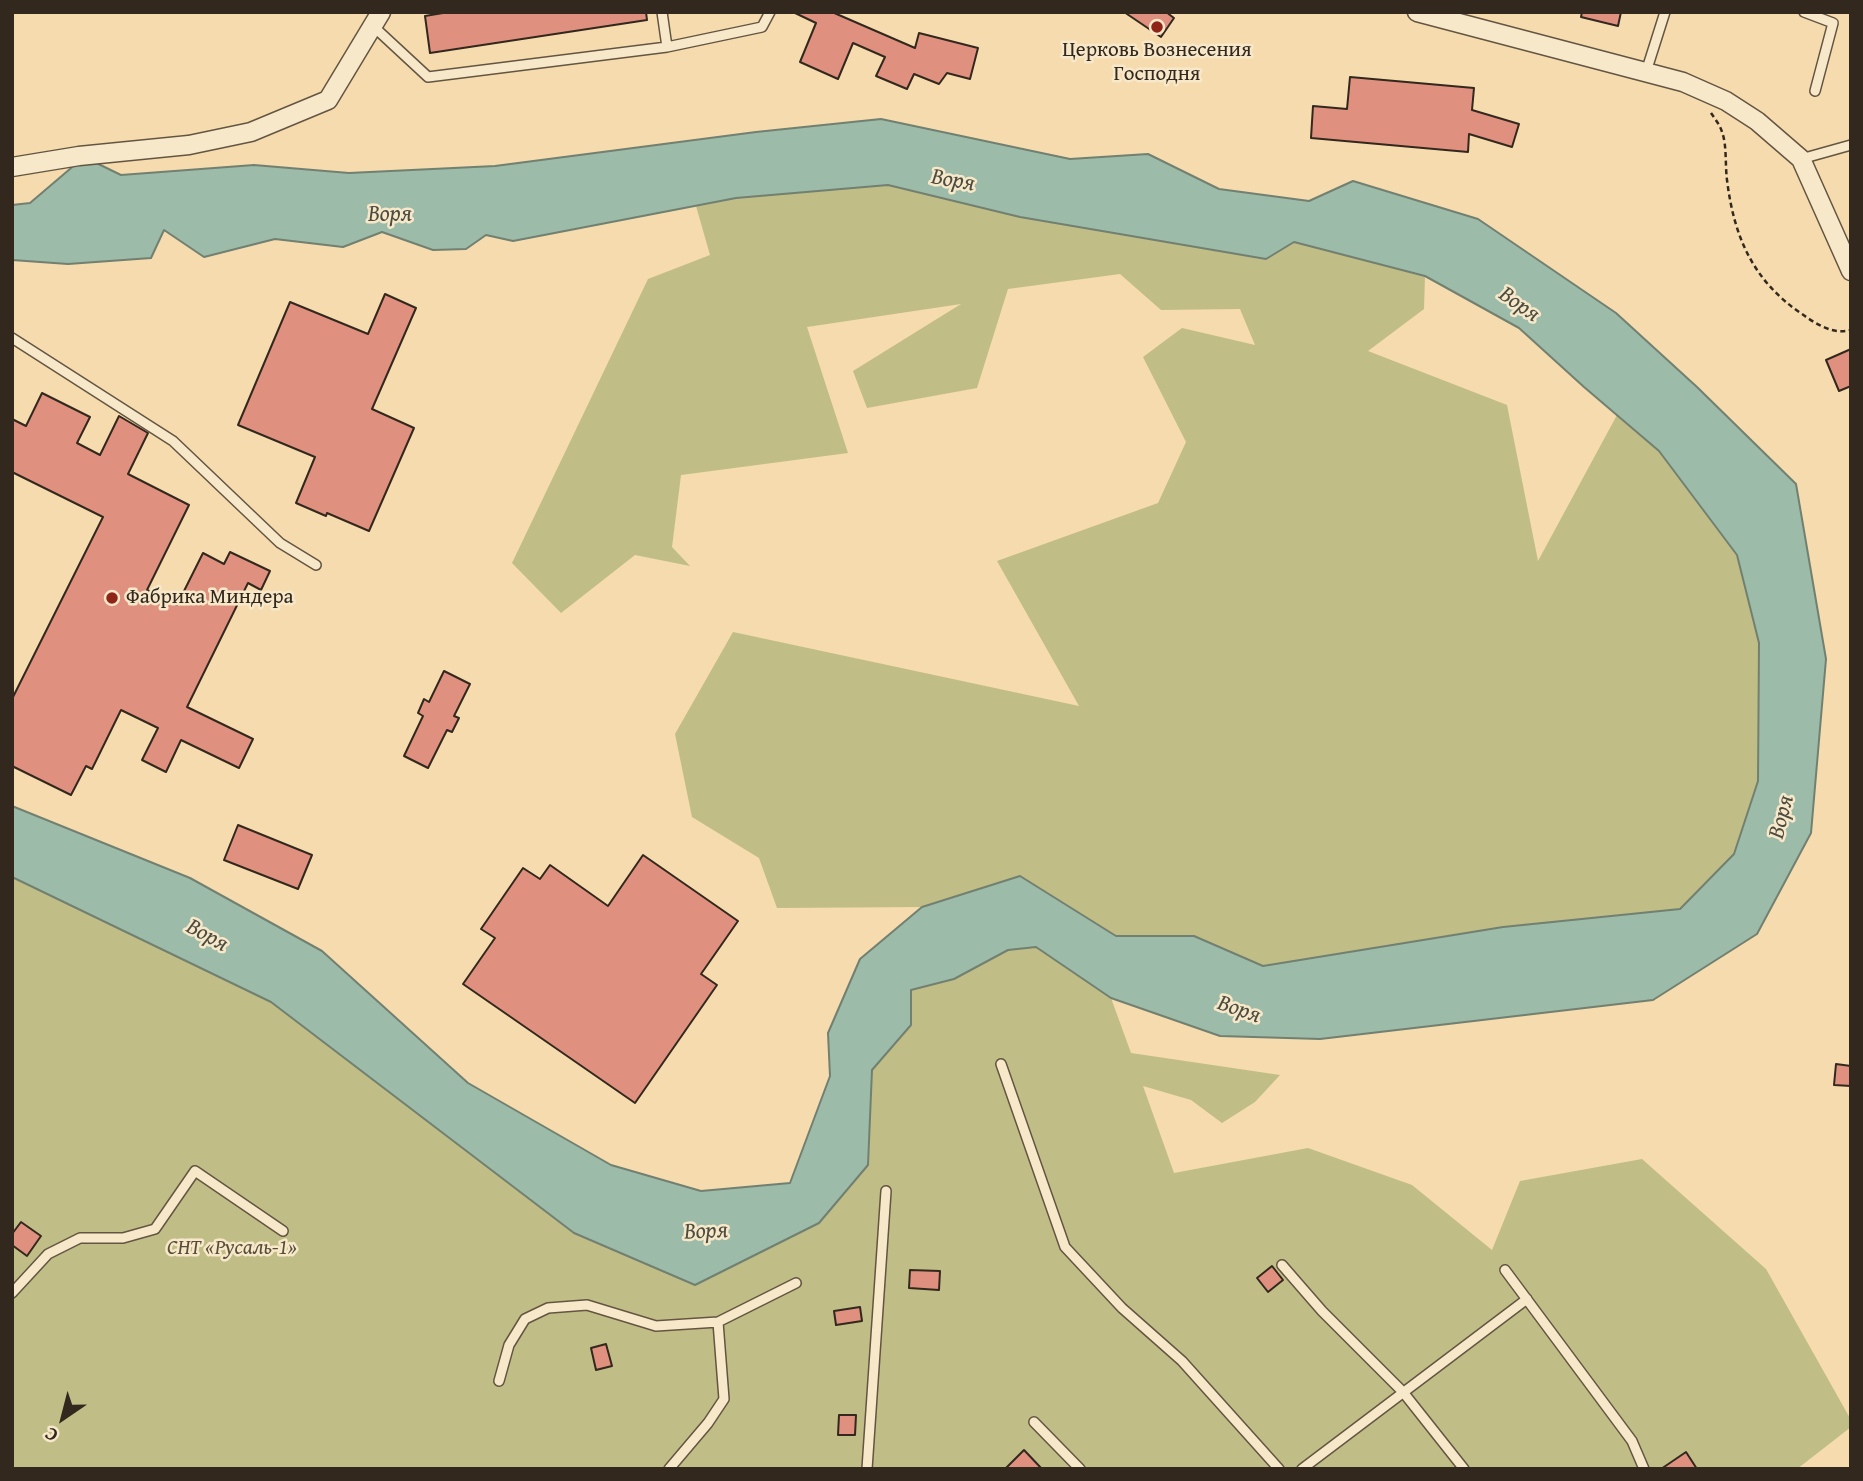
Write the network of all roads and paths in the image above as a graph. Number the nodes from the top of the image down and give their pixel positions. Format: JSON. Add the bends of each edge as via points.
{"nodes":[{"id":1,"x":662,"y":12,"type":"edge"},
{"id":2,"x":770,"y":12,"type":"edge"},
{"id":3,"x":1417,"y":12,"type":"edge"},
{"id":4,"x":1665,"y":12,"type":"edge"},
{"id":5,"x":1804,"y":12,"type":"edge"},
{"id":6,"x":377,"y":19,"type":"edge"},
{"id":7,"x":667,"y":47,"type":"junction"},
{"id":8,"x":1646,"y":72,"type":"junction"},
{"id":9,"x":1815,"y":91,"type":"dead end"},
{"id":10,"x":1704,"y":105,"type":"dead end"},
{"id":11,"x":1851,"y":145,"type":"edge"},
{"id":12,"x":1801,"y":159,"type":"junction"},
{"id":13,"x":12,"y":167,"type":"edge"},
{"id":14,"x":1851,"y":271,"type":"edge"},
{"id":15,"x":1851,"y":330,"type":"edge"},
{"id":16,"x":12,"y":338,"type":"edge"},
{"id":17,"x":316,"y":565,"type":"dead end"},
{"id":18,"x":1002,"y":1064,"type":"dead end"},
{"id":19,"x":886,"y":1191,"type":"dead end"},
{"id":20,"x":283,"y":1231,"type":"dead end"},
{"id":21,"x":1282,"y":1265,"type":"dead end"},
{"id":22,"x":1505,"y":1270,"type":"dead end"},
{"id":23,"x":796,"y":1283,"type":"dead end"},
{"id":24,"x":12,"y":1293,"type":"edge"},
{"id":25,"x":1527,"y":1299,"type":"junction"},
{"id":26,"x":718,"y":1322,"type":"junction"},
{"id":27,"x":499,"y":1381,"type":"dead end"},
{"id":28,"x":1403,"y":1392,"type":"junction"},
{"id":29,"x":1034,"y":1422,"type":"dead end"},
{"id":30,"x":669,"y":1469,"type":"edge"},
{"id":31,"x":867,"y":1469,"type":"edge"},
{"id":32,"x":1080,"y":1469,"type":"edge"},
{"id":33,"x":1279,"y":1469,"type":"edge"},
{"id":34,"x":1302,"y":1469,"type":"edge"},
{"id":35,"x":1464,"y":1469,"type":"edge"},
{"id":36,"x":1644,"y":1469,"type":"edge"}],
"edges":[{"from":1,"to":7,"type":"lane"},
{"from":2,"to":7,"type":"lane","via":[[762,27]]},
{"from":3,"to":8,"type":"street"},
{"from":4,"to":8,"type":"lane"},
{"from":5,"to":9,"type":"lane","via":[[1833,23]]},
{"from":6,"to":7,"type":"lane","via":[[428,77]]},
{"from":6,"to":13,"type":"street","via":[[328,100],[251,132],[201,143]]},
{"from":8,"to":12,"type":"street","via":[[1683,82],[1726,102],[1757,121]]},
{"from":10,"to":15,"type":"path","via":[[1723,133],[1736,231],[1754,268],[1777,296],[1818,326]]},
{"from":11,"to":12,"type":"lane"},
{"from":12,"to":14,"type":"street"},
{"from":16,"to":17,"type":"lane","via":[[173,441],[280,543]]},
{"from":18,"to":33,"type":"lane","via":[[1065,1247],[1122,1308],[1182,1361]]},
{"from":19,"to":31,"type":"lane"},
{"from":20,"to":24,"type":"lane","via":[[195,1171],[155,1229],[122,1238],[80,1238],[48,1254]]},
{"from":21,"to":28,"type":"lane"},
{"from":22,"to":25,"type":"lane"},
{"from":23,"to":26,"type":"lane"},
{"from":25,"to":28,"type":"lane"},
{"from":25,"to":36,"type":"lane","via":[[1632,1441]]},
{"from":26,"to":27,"type":"lane","via":[[656,1326],[587,1305],[548,1308],[525,1319],[509,1345]]},
{"from":26,"to":30,"type":"lane","via":[[723,1399]]},
{"from":28,"to":34,"type":"lane"},
{"from":28,"to":35,"type":"lane"},
{"from":29,"to":32,"type":"lane"}]}
